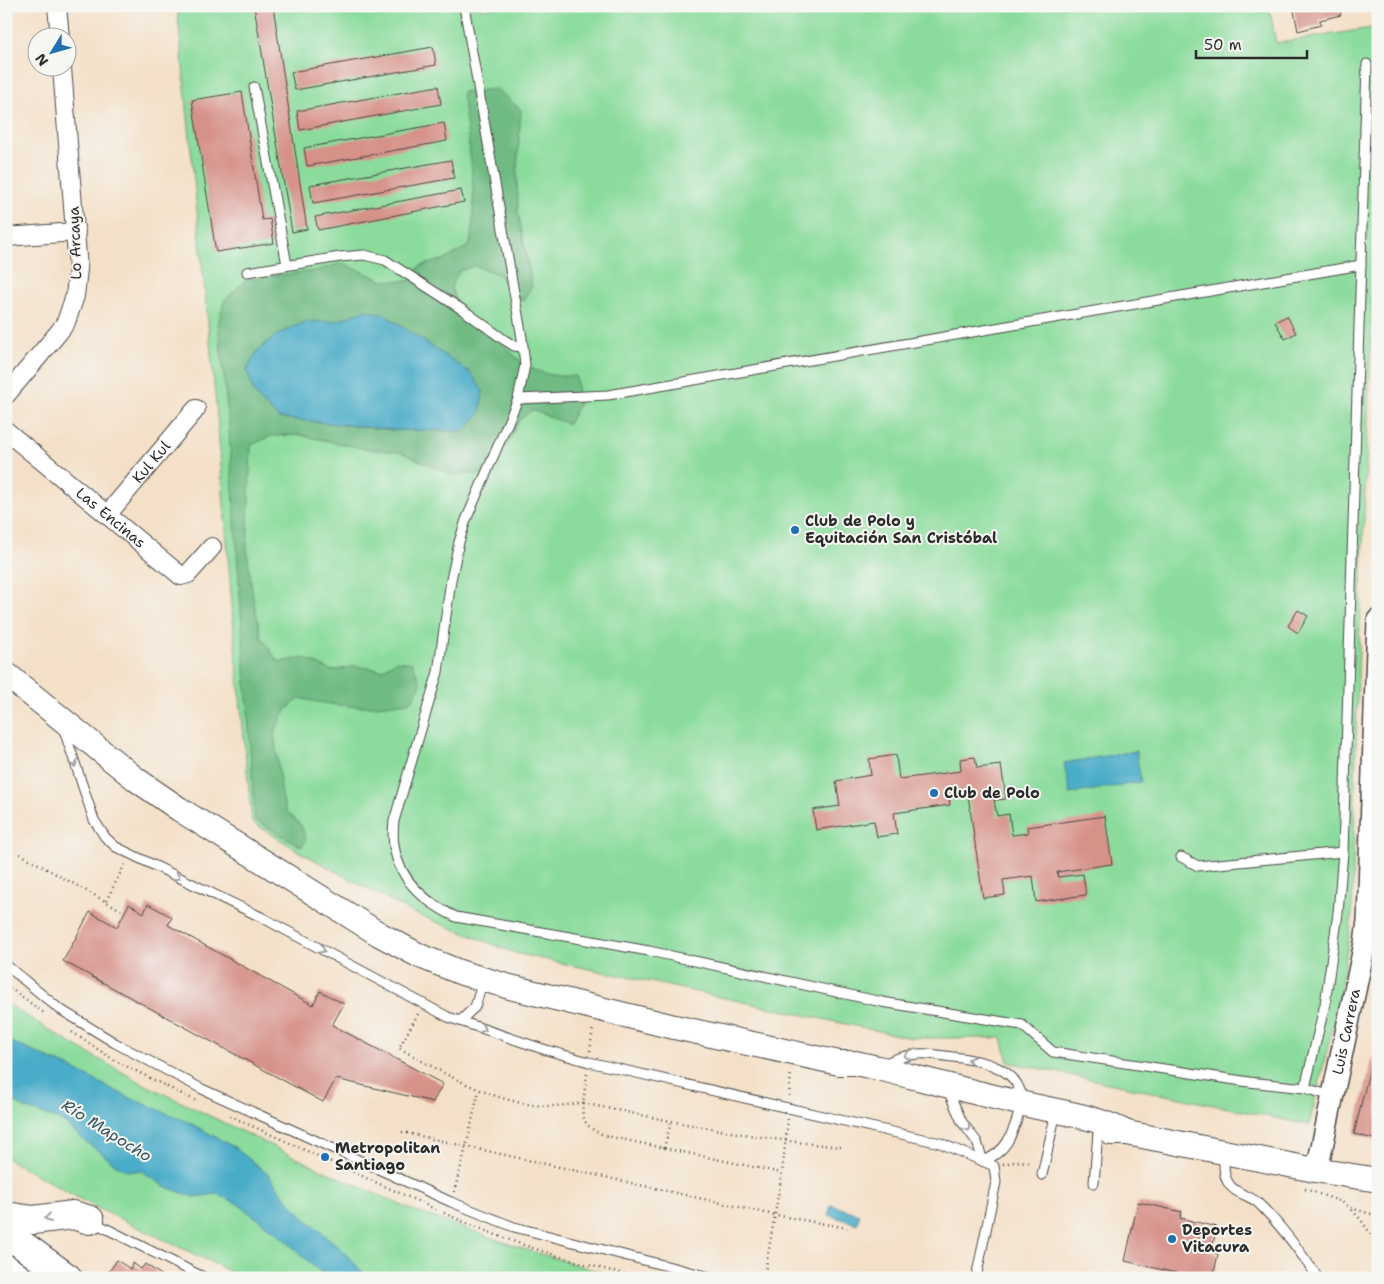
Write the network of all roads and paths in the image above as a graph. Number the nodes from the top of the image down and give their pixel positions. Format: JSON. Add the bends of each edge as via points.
{"nodes":[{"id":1,"x":57,"y":6,"type":"edge"},
{"id":2,"x":464,"y":6,"type":"edge"},
{"id":3,"x":59,"y":28,"type":"edge"},
{"id":4,"x":1367,"y":64,"type":"dead end"},
{"id":5,"x":63,"y":78,"type":"edge"},
{"id":6,"x":254,"y":87,"type":"dead end"},
{"id":7,"x":76,"y":232,"type":"junction"},
{"id":8,"x":6,"y":237,"type":"edge"},
{"id":9,"x":286,"y":265,"type":"junction"},
{"id":10,"x":1361,"y":265,"type":"junction"},
{"id":11,"x":247,"y":272,"type":"dead end"},
{"id":12,"x":524,"y":347,"type":"junction"},
{"id":13,"x":6,"y":395,"type":"edge"},
{"id":14,"x":518,"y":398,"type":"junction"},
{"id":15,"x":196,"y":409,"type":"dead end"},
{"id":16,"x":6,"y":431,"type":"edge"},
{"id":17,"x":107,"y":515,"type":"junction"},
{"id":18,"x":212,"y":547,"type":"dead end"},
{"id":19,"x":1378,"y":620,"type":"edge"},
{"id":20,"x":6,"y":674,"type":"edge"},
{"id":21,"x":60,"y":717,"type":"junction"},
{"id":22,"x":1375,"y":792,"type":"edge"},
{"id":23,"x":1342,"y":852,"type":"junction"},
{"id":24,"x":20,"y":854,"type":"dead end"},
{"id":25,"x":130,"y":854,"type":"junction"},
{"id":26,"x":1181,"y":857,"type":"dead end"},
{"id":27,"x":106,"y":901,"type":"junction"},
{"id":28,"x":122,"y":910,"type":"dead end"},
{"id":29,"x":1373,"y":921,"type":"edge"},
{"id":30,"x":6,"y":965,"type":"edge"},
{"id":31,"x":483,"y":980,"type":"junction"},
{"id":32,"x":423,"y":1004,"type":"junction"},
{"id":33,"x":460,"y":1021,"type":"junction"},
{"id":34,"x":792,"y":1053,"type":"junction"},
{"id":35,"x":839,"y":1063,"type":"junction"},
{"id":36,"x":1305,"y":1088,"type":"junction"},
{"id":37,"x":479,"y":1090,"type":"junction"},
{"id":38,"x":950,"y":1095,"type":"junction"},
{"id":39,"x":1332,"y":1096,"type":"junction"},
{"id":40,"x":583,"y":1102,"type":"junction"},
{"id":41,"x":788,"y":1108,"type":"junction"},
{"id":42,"x":1020,"y":1108,"type":"junction"},
{"id":43,"x":1054,"y":1121,"type":"junction"},
{"id":44,"x":671,"y":1122,"type":"junction"},
{"id":45,"x":402,"y":1132,"type":"dead end"},
{"id":46,"x":1098,"y":1132,"type":"junction"},
{"id":47,"x":1127,"y":1133,"type":"junction"},
{"id":48,"x":787,"y":1142,"type":"junction"},
{"id":49,"x":842,"y":1146,"type":"dead end"},
{"id":50,"x":466,"y":1147,"type":"junction"},
{"id":51,"x":664,"y":1148,"type":"junction"},
{"id":52,"x":1224,"y":1152,"type":"junction"},
{"id":53,"x":983,"y":1162,"type":"junction"},
{"id":54,"x":994,"y":1166,"type":"junction"},
{"id":55,"x":1043,"y":1170,"type":"joint"},
{"id":56,"x":1315,"y":1170,"type":"junction"},
{"id":57,"x":782,"y":1173,"type":"junction"},
{"id":58,"x":1378,"y":1180,"type":"edge"},
{"id":59,"x":1094,"y":1183,"type":"dead end"},
{"id":60,"x":1298,"y":1186,"type":"dead end"},
{"id":61,"x":451,"y":1202,"type":"junction"},
{"id":62,"x":1351,"y":1208,"type":"junction"},
{"id":63,"x":775,"y":1214,"type":"junction"},
{"id":64,"x":6,"y":1216,"type":"edge"},
{"id":65,"x":1378,"y":1216,"type":"edge"},
{"id":66,"x":90,"y":1220,"type":"joint"},
{"id":67,"x":847,"y":1228,"type":"dead end"},
{"id":68,"x":6,"y":1233,"type":"edge"},
{"id":69,"x":1378,"y":1246,"type":"edge"},
{"id":70,"x":6,"y":1269,"type":"edge"},
{"id":71,"x":1311,"y":1274,"type":"edge"},
{"id":72,"x":18,"y":1278,"type":"edge"},
{"id":73,"x":68,"y":1278,"type":"edge"},
{"id":74,"x":205,"y":1278,"type":"edge"},
{"id":75,"x":714,"y":1278,"type":"edge"},
{"id":76,"x":764,"y":1278,"type":"edge"},
{"id":77,"x":976,"y":1278,"type":"edge"},
{"id":78,"x":1318,"y":1278,"type":"edge"}],
"edges":[{"from":1,"to":3,"type":"street"},
{"from":2,"to":12,"type":"lane"},
{"from":4,"to":10,"type":"lane"},
{"from":5,"to":7,"type":"street","name":"Lo Arcaya"},
{"from":6,"to":9,"type":"lane"},
{"from":7,"to":8,"type":"street"},
{"from":7,"to":13,"type":"street","name":"Lo Arcaya","via":[[77,283],[71,309],[59,332]]},
{"from":9,"to":11,"type":"lane"},
{"from":9,"to":12,"type":"lane","via":[[364,255],[385,260],[514,346]]},
{"from":10,"to":14,"type":"lane","via":[[608,395]]},
{"from":10,"to":23,"type":"lane"},
{"from":12,"to":14,"type":"lane","via":[[526,365]]},
{"from":14,"to":36,"type":"lane","via":[[459,542],[438,672],[394,821],[392,835],[404,876],[424,897],[456,917],[650,951],[874,1000],[1022,1025],[1053,1052]]},
{"from":15,"to":17,"type":"street","name":"Kul Kul"},
{"from":16,"to":17,"type":"street","name":"Las Encinas"},
{"from":17,"to":18,"type":"street","name":"Las Encinas","via":[[181,576],[188,574]]},
{"from":19,"to":22,"type":"street","name":"Luis Carrera"},
{"from":20,"to":21,"type":"main road"},
{"from":21,"to":25,"type":"lane","one_way":true,"via":[[94,820],[116,848]]},
{"from":21,"to":31,"type":"main road","via":[[137,780],[179,809],[362,924],[420,956]]},
{"from":22,"to":29,"type":"street","name":"Luis Carrera"},
{"from":23,"to":26,"type":"lane","via":[[1198,866]]},
{"from":23,"to":36,"type":"lane","via":[[1326,1004]]},
{"from":24,"to":27,"type":"path"},
{"from":25,"to":27,"type":"path"},
{"from":25,"to":32,"type":"lane","one_way":true,"via":[[261,917]]},
{"from":27,"to":28,"type":"path"},
{"from":29,"to":39,"type":"street","name":"Luis Carrera","via":[[1365,942]]},
{"from":30,"to":61,"type":"lane","via":[[58,1008],[115,1043],[202,1089]]},
{"from":31,"to":33,"type":"lane","via":[[475,1007]]},
{"from":31,"to":34,"type":"main road"},
{"from":32,"to":33,"type":"lane"},
{"from":32,"to":37,"type":"path","via":[[399,1048]]},
{"from":33,"to":41,"type":"lane","one_way":true,"via":[[589,1062]]},
{"from":34,"to":35,"type":"main road"},
{"from":34,"to":41,"type":"path"},
{"from":35,"to":38,"type":"main road","via":[[858,1073]]},
{"from":42,"to":35,"type":"main road","one_way":true,"via":[[878,1068]]},
{"from":36,"to":39,"type":"lane"},
{"from":37,"to":40,"type":"path","via":[[515,1101],[551,1106]]},
{"from":37,"to":50,"type":"path"},
{"from":38,"to":42,"type":"main road"},
{"from":38,"to":53,"type":"lane","one_way":true,"via":[[962,1122],[977,1142]]},
{"from":39,"to":56,"type":"street","name":"Luis Carrera"},
{"from":40,"to":44,"type":"path"},
{"from":40,"to":51,"type":"path","via":[[581,1114],[594,1131]]},
{"from":41,"to":48,"type":"path"},
{"from":41,"to":53,"type":"lane","via":[[940,1143]]},
{"from":42,"to":43,"type":"main road"},
{"from":42,"to":47,"type":"main road","via":[[1099,1121]]},
{"from":42,"to":53,"type":"lane","via":[[1008,1142]]},
{"from":43,"to":46,"type":"main road"},
{"from":43,"to":55,"type":"lane"},
{"from":44,"to":48,"type":"path"},
{"from":44,"to":51,"type":"path"},
{"from":45,"to":50,"type":"path"},
{"from":46,"to":47,"type":"main road"},
{"from":46,"to":59,"type":"lane"},
{"from":47,"to":52,"type":"main road"},
{"from":48,"to":49,"type":"path"},
{"from":48,"to":57,"type":"path"},
{"from":50,"to":61,"type":"path"},
{"from":50,"to":63,"type":"path"},
{"from":51,"to":57,"type":"path"},
{"from":52,"to":56,"type":"main road"},
{"from":52,"to":71,"type":"lane","via":[[1228,1184],[1252,1197],[1276,1219]]},
{"from":53,"to":54,"type":"lane"},
{"from":54,"to":55,"type":"path","via":[[1018,1161]]},
{"from":54,"to":77,"type":"lane","via":[[996,1182]]},
{"from":56,"to":58,"type":"main road"},
{"from":57,"to":63,"type":"path"},
{"from":60,"to":62,"type":"path"},
{"from":61,"to":75,"type":"lane","via":[[514,1227]]},
{"from":62,"to":65,"type":"path"},
{"from":62,"to":69,"type":"path"},
{"from":63,"to":67,"type":"path"},
{"from":63,"to":76,"type":"path"},
{"from":66,"to":64,"type":"highway","one_way":true,"via":[[73,1215],[33,1220]]},
{"from":66,"to":74,"type":"lane"},
{"from":68,"to":73,"type":"highway"},
{"from":70,"to":72,"type":"highway"},
{"from":71,"to":78,"type":"lane"}]}
